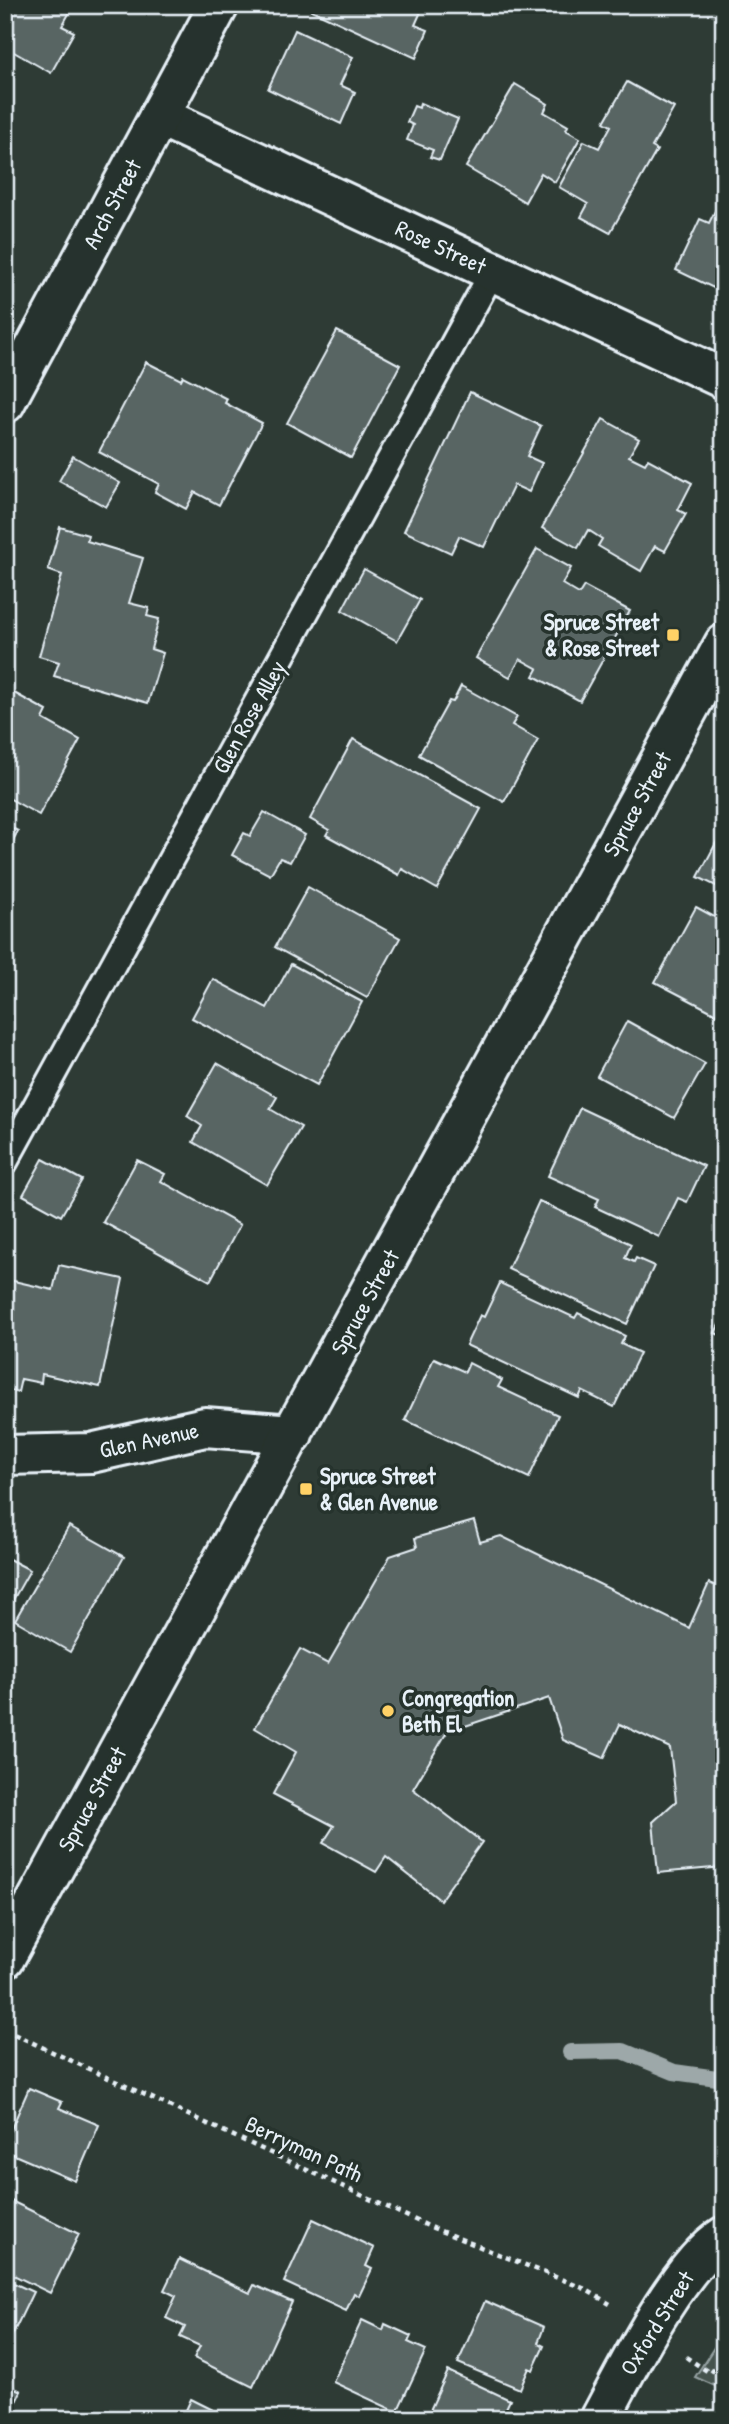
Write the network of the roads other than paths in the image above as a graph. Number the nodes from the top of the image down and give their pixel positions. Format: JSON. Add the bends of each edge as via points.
{"nodes":[{"id":1,"x":215,"y":7,"type":"edge"},
{"id":2,"x":159,"y":116,"type":"junction"},
{"id":3,"x":493,"y":271,"type":"junction"},
{"id":4,"x":724,"y":379,"type":"edge"},
{"id":5,"x":5,"y":403,"type":"edge"},
{"id":6,"x":724,"y":645,"type":"edge"},
{"id":7,"x":5,"y":1163,"type":"edge"},
{"id":8,"x":293,"y":1434,"type":"junction"},
{"id":9,"x":5,"y":1455,"type":"edge"},
{"id":10,"x":5,"y":1958,"type":"edge"},
{"id":11,"x":717,"y":2241,"type":"edge"},
{"id":12,"x":600,"y":2419,"type":"edge"}],
"edges":[{"from":1,"to":2,"type":"street","name":"Arch Street"},
{"from":2,"to":3,"type":"street","name":"Rose Street"},
{"from":2,"to":5,"type":"street","name":"Arch Street"},
{"from":3,"to":4,"type":"street","name":"Rose Street"},
{"from":3,"to":7,"type":"lane","name":"Glen Rose Alley"},
{"from":6,"to":8,"type":"street","name":"Spruce Street"},
{"from":8,"to":9,"type":"street","name":"Glen Avenue","via":[[205,1427],[91,1453]]},
{"from":8,"to":10,"type":"street","name":"Spruce Street"},
{"from":11,"to":12,"type":"street","name":"Oxford Street","via":[[687,2272]]}]}
